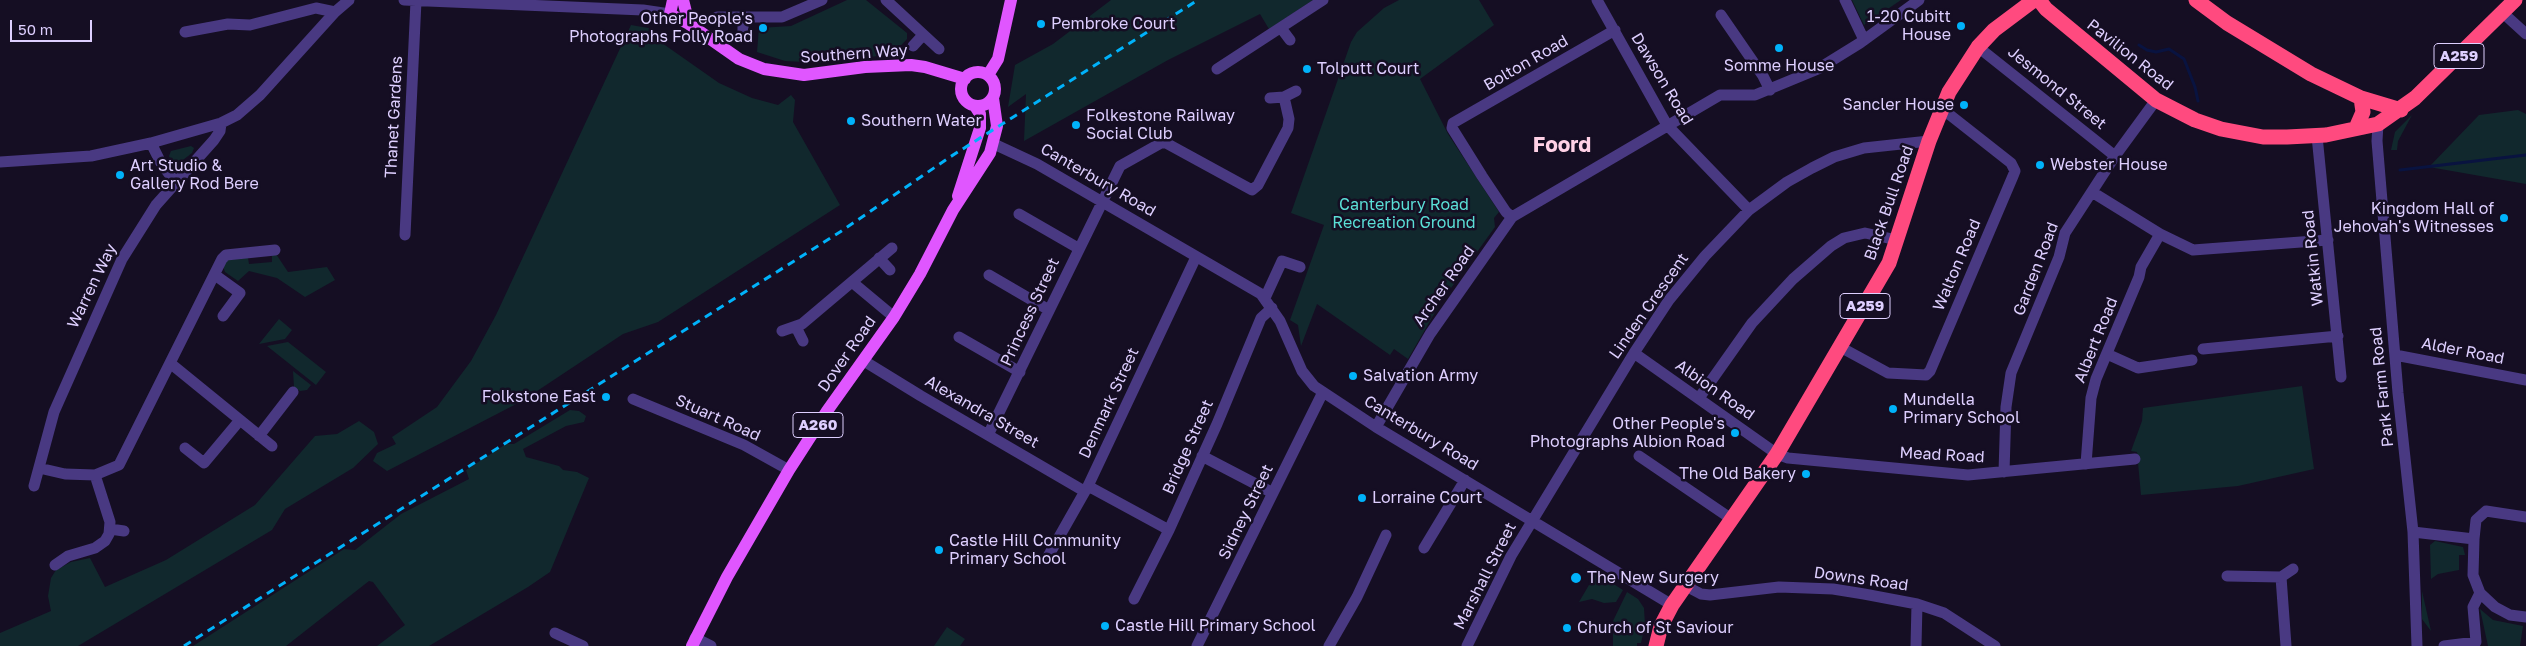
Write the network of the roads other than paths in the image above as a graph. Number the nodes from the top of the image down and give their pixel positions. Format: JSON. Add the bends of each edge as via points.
{"nodes":[{"id":1,"x":349,"y":0,"type":"edge"},
{"id":2,"x":404,"y":0,"type":"edge"},
{"id":3,"x":416,"y":0,"type":"edge"},
{"id":4,"x":673,"y":0,"type":"edge"},
{"id":5,"x":683,"y":0,"type":"edge"},
{"id":6,"x":822,"y":0,"type":"edge"},
{"id":7,"x":886,"y":0,"type":"edge"},
{"id":8,"x":1011,"y":0,"type":"edge"},
{"id":9,"x":1323,"y":0,"type":"edge"},
{"id":10,"x":1597,"y":0,"type":"edge"},
{"id":11,"x":1845,"y":0,"type":"edge"},
{"id":12,"x":1919,"y":0,"type":"edge"},
{"id":13,"x":2034,"y":0,"type":"edge"},
{"id":14,"x":2038,"y":0,"type":"edge"},
{"id":15,"x":2196,"y":0,"type":"edge"},
{"id":16,"x":2515,"y":0,"type":"edge"},
{"id":17,"x":446,"y":1,"type":"edge"},
{"id":18,"x":335,"y":12,"type":"junction"},
{"id":19,"x":2503,"y":13,"type":"junction"},
{"id":20,"x":670,"y":14,"type":"junction"},
{"id":21,"x":1722,"y":15,"type":"dead end"},
{"id":22,"x":717,"y":17,"type":"dead end"},
{"id":23,"x":743,"y":18,"type":"junction"},
{"id":24,"x":689,"y":24,"type":"junction"},
{"id":25,"x":1280,"y":28,"type":"junction"},
{"id":26,"x":1615,"y":30,"type":"junction"},
{"id":27,"x":185,"y":32,"type":"dead end"},
{"id":28,"x":743,"y":32,"type":"dead end"},
{"id":29,"x":923,"y":34,"type":"junction"},
{"id":30,"x":2526,"y":34,"type":"edge"},
{"id":31,"x":1290,"y":40,"type":"dead end"},
{"id":32,"x":1864,"y":40,"type":"junction"},
{"id":33,"x":913,"y":46,"type":"dead end"},
{"id":34,"x":1978,"y":47,"type":"junction"},
{"id":35,"x":939,"y":49,"type":"dead end"},
{"id":36,"x":1217,"y":69,"type":"dead end"},
{"id":37,"x":988,"y":75,"type":"junction"},
{"id":38,"x":965,"y":79,"type":"junction"},
{"id":39,"x":1770,"y":90,"type":"junction"},
{"id":40,"x":1296,"y":91,"type":"dead end"},
{"id":41,"x":1284,"y":97,"type":"junction"},
{"id":42,"x":992,"y":98,"type":"junction"},
{"id":43,"x":1270,"y":98,"type":"dead end"},
{"id":44,"x":2361,"y":98,"type":"junction"},
{"id":45,"x":2156,"y":100,"type":"junction"},
{"id":46,"x":975,"y":106,"type":"junction"},
{"id":47,"x":1940,"y":110,"type":"junction"},
{"id":48,"x":2401,"y":110,"type":"junction"},
{"id":49,"x":221,"y":123,"type":"junction"},
{"id":50,"x":2378,"y":124,"type":"junction"},
{"id":51,"x":1667,"y":125,"type":"junction"},
{"id":52,"x":2356,"y":128,"type":"junction"},
{"id":53,"x":2317,"y":136,"type":"junction"},
{"id":54,"x":1929,"y":141,"type":"junction"},
{"id":55,"x":151,"y":143,"type":"junction"},
{"id":56,"x":994,"y":144,"type":"junction"},
{"id":57,"x":2115,"y":156,"type":"junction"},
{"id":58,"x":0,"y":162,"type":"edge"},
{"id":59,"x":175,"y":182,"type":"junction"},
{"id":60,"x":2092,"y":192,"type":"junction"},
{"id":61,"x":1101,"y":202,"type":"junction"},
{"id":62,"x":953,"y":210,"type":"junction"},
{"id":63,"x":1749,"y":210,"type":"junction"},
{"id":64,"x":1019,"y":214,"type":"dead end"},
{"id":65,"x":1512,"y":218,"type":"junction"},
{"id":66,"x":2160,"y":234,"type":"junction"},
{"id":67,"x":405,"y":235,"type":"dead end"},
{"id":68,"x":1897,"y":240,"type":"junction"},
{"id":69,"x":2328,"y":240,"type":"junction"},
{"id":70,"x":892,"y":248,"type":"dead end"},
{"id":71,"x":1078,"y":248,"type":"junction"},
{"id":72,"x":275,"y":250,"type":"dead end"},
{"id":73,"x":1196,"y":257,"type":"junction"},
{"id":74,"x":879,"y":258,"type":"junction"},
{"id":75,"x":1300,"y":267,"type":"dead end"},
{"id":76,"x":890,"y":270,"type":"dead end"},
{"id":77,"x":215,"y":275,"type":"junction"},
{"id":78,"x":989,"y":275,"type":"dead end"},
{"id":79,"x":852,"y":282,"type":"junction"},
{"id":80,"x":1268,"y":303,"type":"junction"},
{"id":81,"x":1049,"y":310,"type":"junction"},
{"id":82,"x":223,"y":316,"type":"dead end"},
{"id":83,"x":894,"y":317,"type":"junction"},
{"id":84,"x":796,"y":327,"type":"junction"},
{"id":85,"x":782,"y":331,"type":"dead end"},
{"id":86,"x":2338,"y":336,"type":"junction"},
{"id":87,"x":959,"y":337,"type":"dead end"},
{"id":88,"x":803,"y":341,"type":"dead end"},
{"id":89,"x":1842,"y":348,"type":"junction"},
{"id":90,"x":2203,"y":349,"type":"dead end"},
{"id":91,"x":1634,"y":353,"type":"junction"},
{"id":92,"x":2106,"y":354,"type":"junction"},
{"id":93,"x":2395,"y":355,"type":"junction"},
{"id":94,"x":2192,"y":360,"type":"dead end"},
{"id":95,"x":864,"y":361,"type":"junction"},
{"id":96,"x":170,"y":363,"type":"junction"},
{"id":97,"x":1020,"y":372,"type":"junction"},
{"id":98,"x":2341,"y":376,"type":"dead end"},
{"id":99,"x":2526,"y":380,"type":"edge"},
{"id":100,"x":294,"y":392,"type":"dead end"},
{"id":101,"x":1323,"y":392,"type":"junction"},
{"id":102,"x":1699,"y":398,"type":"junction"},
{"id":103,"x":633,"y":399,"type":"dead end"},
{"id":104,"x":240,"y":420,"type":"junction"},
{"id":105,"x":1376,"y":427,"type":"junction"},
{"id":106,"x":988,"y":435,"type":"junction"},
{"id":107,"x":259,"y":436,"type":"junction"},
{"id":108,"x":272,"y":446,"type":"dead end"},
{"id":109,"x":185,"y":448,"type":"dead end"},
{"id":110,"x":1777,"y":454,"type":"junction"},
{"id":111,"x":1202,"y":456,"type":"junction"},
{"id":112,"x":1639,"y":456,"type":"dead end"},
{"id":113,"x":2136,"y":459,"type":"dead end"},
{"id":114,"x":2086,"y":464,"type":"junction"},
{"id":115,"x":39,"y":468,"type":"junction"},
{"id":116,"x":789,"y":470,"type":"junction"},
{"id":117,"x":2004,"y":472,"type":"junction"},
{"id":118,"x":95,"y":475,"type":"junction"},
{"id":119,"x":1465,"y":480,"type":"junction"},
{"id":120,"x":34,"y":486,"type":"dead end"},
{"id":121,"x":1086,"y":488,"type":"junction"},
{"id":122,"x":1273,"y":493,"type":"junction"},
{"id":123,"x":2526,"y":517,"type":"edge"},
{"id":124,"x":1733,"y":520,"type":"junction"},
{"id":125,"x":1532,"y":521,"type":"junction"},
{"id":126,"x":110,"y":529,"type":"junction"},
{"id":127,"x":1169,"y":530,"type":"junction"},
{"id":128,"x":124,"y":531,"type":"dead end"},
{"id":129,"x":2413,"y":532,"type":"junction"},
{"id":130,"x":1386,"y":535,"type":"dead end"},
{"id":131,"x":2474,"y":539,"type":"junction"},
{"id":132,"x":1424,"y":548,"type":"dead end"},
{"id":133,"x":1046,"y":560,"type":"dead end"},
{"id":134,"x":55,"y":565,"type":"dead end"},
{"id":135,"x":2293,"y":569,"type":"dead end"},
{"id":136,"x":2227,"y":576,"type":"dead end"},
{"id":137,"x":2281,"y":577,"type":"junction"},
{"id":138,"x":1684,"y":586,"type":"junction"},
{"id":139,"x":2480,"y":593,"type":"junction"},
{"id":140,"x":1134,"y":600,"type":"dead end"},
{"id":141,"x":1917,"y":604,"type":"junction"},
{"id":142,"x":1672,"y":605,"type":"junction"},
{"id":143,"x":2526,"y":617,"type":"edge"},
{"id":144,"x":555,"y":633,"type":"dead end"},
{"id":145,"x":694,"y":642,"type":"edge"},
{"id":146,"x":583,"y":646,"type":"edge"},
{"id":147,"x":711,"y":646,"type":"edge"},
{"id":148,"x":1197,"y":646,"type":"edge"},
{"id":149,"x":1329,"y":646,"type":"edge"},
{"id":150,"x":1466,"y":646,"type":"edge"},
{"id":151,"x":1656,"y":646,"type":"edge"},
{"id":152,"x":1916,"y":646,"type":"edge"},
{"id":153,"x":1995,"y":646,"type":"edge"},
{"id":154,"x":2286,"y":646,"type":"edge"},
{"id":155,"x":2417,"y":646,"type":"edge"},
{"id":156,"x":2444,"y":646,"type":"edge"}],
"edges":[{"from":1,"to":18,"type":"street"},
{"from":2,"to":3,"type":"street"},
{"from":3,"to":17,"type":"street"},
{"from":3,"to":67,"type":"street","name":"Thanet Gardens"},
{"from":4,"to":20,"type":"main road"},
{"from":5,"to":24,"type":"main road"},
{"from":6,"to":23,"type":"street","via":[[782,17]]},
{"from":7,"to":29,"type":"street"},
{"from":8,"to":37,"type":"main road","via":[[998,59]]},
{"from":9,"to":25,"type":"street"},
{"from":10,"to":26,"type":"street","name":"Dawson Road"},
{"from":11,"to":32,"type":"street"},
{"from":12,"to":32,"type":"street","name":"Archer Road"},
{"from":13,"to":34,"type":"highway","name":"Black Bull Road","number":"A259","via":[[1994,30]]},
{"from":14,"to":45,"type":"highway","name":"Pavilion Road","number":"A259"},
{"from":15,"to":44,"type":"highway","via":[[2284,59]]},
{"from":16,"to":19,"type":"highway","number":"A259"},
{"from":17,"to":20,"type":"street"},
{"from":18,"to":27,"type":"street","via":[[316,8],[250,25],[228,24]]},
{"from":18,"to":49,"type":"street","via":[[260,95],[237,115]]},
{"from":19,"to":30,"type":"street"},
{"from":19,"to":48,"type":"highway","number":"A259"},
{"from":20,"to":24,"type":"main road","name":"Southern Way"},
{"from":21,"to":39,"type":"street"},
{"from":22,"to":23,"type":"street"},
{"from":23,"to":28,"type":"street"},
{"from":24,"to":38,"type":"main road","name":"Southern Way","via":[[739,59],[780,73],[804,75],[910,65]]},
{"from":25,"to":31,"type":"street"},
{"from":25,"to":36,"type":"street"},
{"from":26,"to":51,"type":"street","name":"Dawson Road"},
{"from":26,"to":65,"type":"street","name":"Bolton Road","via":[[1453,123],[1452,128]]},
{"from":29,"to":33,"type":"street"},
{"from":29,"to":35,"type":"street"},
{"from":32,"to":39,"type":"street","name":"Archer Road","via":[[1818,69]]},
{"from":34,"to":47,"type":"highway","name":"Black Bull Road","number":"A259"},
{"from":34,"to":57,"type":"street","name":"Jesmond Street"},
{"from":37,"to":38,"type":"main road","via":[[973,73]]},
{"from":37,"to":42,"type":"main road","via":[[994,83]]},
{"from":38,"to":46,"type":"main road","via":[[962,95]]},
{"from":39,"to":51,"type":"street","name":"Archer Road","via":[[1754,95],[1720,95]]},
{"from":40,"to":41,"type":"street"},
{"from":41,"to":43,"type":"street"},
{"from":41,"to":61,"type":"street","name":"Princess Street","via":[[1288,128],[1258,185],[1252,190],[1161,143],[1120,166]]},
{"from":42,"to":46,"type":"main road"},
{"from":42,"to":56,"type":"main road","name":"Dover Road","number":"A260","via":[[997,114]]},
{"from":44,"to":48,"type":"highway"},
{"from":44,"to":50,"type":"highway","via":[[2377,115]]},
{"from":44,"to":52,"type":"highway","via":[[2363,112]]},
{"from":45,"to":53,"type":"highway","name":"Pavilion Road","number":"A259","via":[[2195,120],[2239,134]]},
{"from":45,"to":57,"type":"street","name":"Garden Road"},
{"from":46,"to":62,"type":"main road","name":"Dover Road","number":"A260","via":[[980,114],[980,128]]},
{"from":47,"to":54,"type":"highway","name":"Black Bull Road","number":"A259"},
{"from":47,"to":89,"type":"street","name":"Walton Road","via":[[2010,163],[2015,171],[2013,176],[1930,371],[1926,375],[1888,373]]},
{"from":48,"to":50,"type":"highway","number":"A259"},
{"from":49,"to":55,"type":"street"},
{"from":49,"to":59,"type":"street","name":"Warren Way","via":[[214,140]]},
{"from":50,"to":52,"type":"highway","name":"Pavilion Road","number":"A259"},
{"from":50,"to":93,"type":"street","name":"Park Farm Road"},
{"from":51,"to":63,"type":"street","name":"Dawson Road"},
{"from":51,"to":65,"type":"street","name":"Archer Road"},
{"from":52,"to":53,"type":"highway","name":"Pavilion Road","number":"A259"},
{"from":53,"to":69,"type":"street","name":"Watkin Road"},
{"from":54,"to":63,"type":"street","name":"Linden Crescent","via":[[1880,146],[1834,157],[1787,182]]},
{"from":54,"to":68,"type":"highway","name":"Black Bull Road","number":"A259"},
{"from":55,"to":58,"type":"street","via":[[91,156]]},
{"from":55,"to":59,"type":"street"},
{"from":56,"to":61,"type":"street","name":"Canterbury Road"},
{"from":56,"to":62,"type":"main road","name":"Dover Road","number":"A260"},
{"from":57,"to":60,"type":"street","name":"Garden Road"},
{"from":59,"to":115,"type":"street","name":"Warren Way","via":[[138,232],[108,286],[54,412]]},
{"from":60,"to":66,"type":"street"},
{"from":60,"to":117,"type":"street","name":"Garden Road","via":[[2064,233],[2059,257],[2011,373],[2006,407]]},
{"from":61,"to":71,"type":"street","name":"Princess Street"},
{"from":61,"to":73,"type":"street","name":"Canterbury Road"},
{"from":62,"to":83,"type":"main road","name":"Dover Road","number":"A260"},
{"from":63,"to":91,"type":"street","name":"Linden Crescent","via":[[1669,300]]},
{"from":64,"to":71,"type":"street"},
{"from":65,"to":105,"type":"street","name":"Archer Road","via":[[1430,334]]},
{"from":66,"to":69,"type":"street","via":[[2193,250]]},
{"from":66,"to":92,"type":"street","name":"Albert Road","via":[[2141,267]]},
{"from":68,"to":89,"type":"highway","name":"Black Bull Road","number":"A259","via":[[1889,263]]},
{"from":68,"to":102,"type":"street","via":[[1875,234],[1854,235],[1818,256],[1752,323]]},
{"from":69,"to":86,"type":"street","name":"Watkin Road"},
{"from":70,"to":74,"type":"street"},
{"from":71,"to":81,"type":"street","name":"Princess Street"},
{"from":72,"to":77,"type":"street","via":[[226,255]]},
{"from":73,"to":80,"type":"street","name":"Canterbury Road"},
{"from":73,"to":121,"type":"street","name":"Denmark Street"},
{"from":74,"to":76,"type":"street"},
{"from":74,"to":79,"type":"street"},
{"from":75,"to":80,"type":"street","name":"Bridge Street","via":[[1282,261]]},
{"from":77,"to":82,"type":"street","via":[[240,293]]},
{"from":77,"to":96,"type":"street"},
{"from":78,"to":81,"type":"street"},
{"from":79,"to":83,"type":"street"},
{"from":79,"to":84,"type":"street"},
{"from":80,"to":101,"type":"street","name":"Canterbury Road","via":[[1302,371]]},
{"from":80,"to":111,"type":"street","name":"Bridge Street"},
{"from":81,"to":97,"type":"street","name":"Princess Street"},
{"from":83,"to":95,"type":"main road","name":"Dover Road","number":"A260"},
{"from":84,"to":85,"type":"street"},
{"from":84,"to":88,"type":"street"},
{"from":86,"to":90,"type":"street"},
{"from":86,"to":98,"type":"street","name":"Watkin Road"},
{"from":87,"to":97,"type":"street"},
{"from":89,"to":110,"type":"highway","name":"Black Bull Road","number":"A259"},
{"from":91,"to":102,"type":"street","name":"Albion Road"},
{"from":91,"to":125,"type":"street","name":"Linden Crescent"},
{"from":92,"to":94,"type":"street","via":[[2138,368]]},
{"from":92,"to":114,"type":"street","name":"Albert Road","via":[[2091,398]]},
{"from":93,"to":99,"type":"street","name":"Alder Road"},
{"from":93,"to":129,"type":"street","name":"Park Farm Road"},
{"from":95,"to":106,"type":"street","name":"Alexandra Street"},
{"from":95,"to":116,"type":"main road","name":"Dover Road","number":"A260"},
{"from":96,"to":104,"type":"street"},
{"from":96,"to":118,"type":"street","via":[[122,461],[114,468]]},
{"from":97,"to":106,"type":"street","name":"Princess Street"},
{"from":100,"to":107,"type":"street"},
{"from":101,"to":105,"type":"street","name":"Canterbury Road"},
{"from":101,"to":122,"type":"street","name":"Sidney Street"},
{"from":102,"to":110,"type":"street","name":"Albion Road"},
{"from":103,"to":116,"type":"street","name":"Stuart Road","via":[[744,445]]},
{"from":104,"to":107,"type":"street"},
{"from":104,"to":109,"type":"street","via":[[204,463]]},
{"from":105,"to":119,"type":"street","name":"Canterbury Road"},
{"from":106,"to":121,"type":"street","name":"Alexandra Street"},
{"from":107,"to":108,"type":"street"},
{"from":110,"to":117,"type":"street","name":"Mead Road","via":[[1788,458],[1944,474]]},
{"from":110,"to":124,"type":"highway","name":"Black Bull Road","number":"A259"},
{"from":111,"to":122,"type":"street"},
{"from":111,"to":127,"type":"street","name":"Bridge Street"},
{"from":112,"to":124,"type":"street"},
{"from":113,"to":114,"type":"street","name":"Mead Road"},
{"from":114,"to":117,"type":"street","name":"Mead Road"},
{"from":115,"to":118,"type":"street","via":[[64,474]]},
{"from":115,"to":120,"type":"street","name":"Warren Way"},
{"from":116,"to":145,"type":"main road","name":"Dover Road","number":"A260","via":[[727,577]]},
{"from":118,"to":126,"type":"street"},
{"from":119,"to":125,"type":"street","name":"Canterbury Road"},
{"from":119,"to":132,"type":"street"},
{"from":121,"to":127,"type":"street","name":"Alexandra Street"},
{"from":121,"to":133,"type":"street","name":"Denmark Street"},
{"from":122,"to":148,"type":"street","name":"Sidney Street"},
{"from":123,"to":131,"type":"street","via":[[2486,511],[2476,520]]},
{"from":124,"to":138,"type":"highway","name":"Black Bull Road","number":"A259"},
{"from":125,"to":142,"type":"street","name":"Canterbury Road"},
{"from":125,"to":150,"type":"street","name":"Marshall Street"},
{"from":126,"to":128,"type":"street"},
{"from":126,"to":134,"type":"street","via":[[105,541],[95,548],[66,550]]},
{"from":127,"to":140,"type":"street","name":"Bridge Street"},
{"from":129,"to":131,"type":"street"},
{"from":129,"to":155,"type":"street","name":"Park Farm Road"},
{"from":130,"to":149,"type":"street"},
{"from":131,"to":139,"type":"street","via":[[2473,575]]},
{"from":135,"to":137,"type":"street"},
{"from":136,"to":137,"type":"street"},
{"from":137,"to":154,"type":"street"},
{"from":138,"to":141,"type":"street","name":"Downs Road","via":[[1710,595],[1779,588],[1832,589]]},
{"from":138,"to":142,"type":"highway","name":"Black Bull Road","number":"A259"},
{"from":139,"to":143,"type":"street","via":[[2510,615]]},
{"from":139,"to":156,"type":"street","via":[[2473,607],[2476,642]]},
{"from":141,"to":152,"type":"street"},
{"from":141,"to":153,"type":"street","name":"Downs Road","via":[[1944,613]]},
{"from":142,"to":151,"type":"highway","number":"A259","via":[[1661,626]]},
{"from":144,"to":146,"type":"street"},
{"from":145,"to":147,"type":"street"}]}
